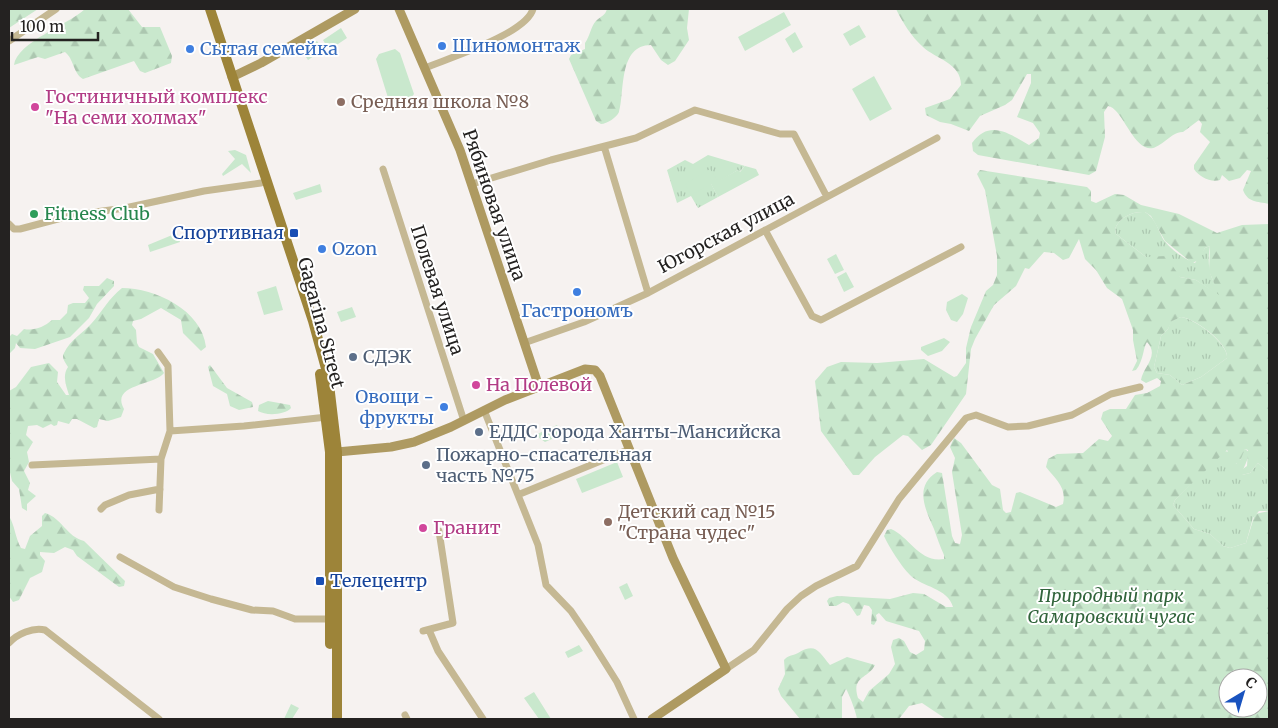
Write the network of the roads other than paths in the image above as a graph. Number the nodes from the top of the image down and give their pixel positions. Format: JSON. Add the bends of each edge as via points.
{"nodes":[{"id":1,"x":56,"y":9,"type":"edge"},
{"id":2,"x":203,"y":9,"type":"edge"},
{"id":3,"x":210,"y":9,"type":"edge"},
{"id":4,"x":354,"y":9,"type":"edge"},
{"id":5,"x":399,"y":9,"type":"edge"},
{"id":6,"x":532,"y":9,"type":"edge"},
{"id":7,"x":214,"y":31,"type":"junction"},
{"id":8,"x":9,"y":41,"type":"edge"},
{"id":9,"x":425,"y":68,"type":"junction"},
{"id":10,"x":229,"y":78,"type":"junction"},
{"id":11,"x":937,"y":138,"type":"dead end"},
{"id":12,"x":604,"y":146,"type":"junction"},
{"id":13,"x":383,"y":169,"type":"dead end"},
{"id":14,"x":264,"y":182,"type":"junction"},
{"id":15,"x":472,"y":184,"type":"junction"},
{"id":16,"x":827,"y":197,"type":"junction"},
{"id":17,"x":9,"y":224,"type":"edge"},
{"id":18,"x":765,"y":230,"type":"junction"},
{"id":19,"x":961,"y":246,"type":"dead end"},
{"id":20,"x":648,"y":293,"type":"junction"},
{"id":21,"x":524,"y":343,"type":"junction"},
{"id":22,"x":158,"y":352,"type":"dead end"},
{"id":23,"x":539,"y":387,"type":"junction"},
{"id":24,"x":1140,"y":387,"type":"dead end"},
{"id":25,"x":484,"y":410,"type":"junction"},
{"id":26,"x":330,"y":416,"type":"junction"},
{"id":27,"x":464,"y":420,"type":"junction"},
{"id":28,"x":170,"y":431,"type":"junction"},
{"id":29,"x":630,"y":449,"type":"junction"},
{"id":30,"x":333,"y":452,"type":"junction"},
{"id":31,"x":161,"y":459,"type":"junction"},
{"id":32,"x":32,"y":465,"type":"dead end"},
{"id":33,"x":160,"y":489,"type":"junction"},
{"id":34,"x":520,"y":494,"type":"junction"},
{"id":35,"x":101,"y":509,"type":"dead end"},
{"id":36,"x":159,"y":510,"type":"dead end"},
{"id":37,"x":439,"y":531,"type":"dead end"},
{"id":38,"x":120,"y":557,"type":"dead end"},
{"id":39,"x":333,"y":619,"type":"junction"},
{"id":40,"x":9,"y":643,"type":"edge"},
{"id":41,"x":726,"y":669,"type":"junction"},
{"id":42,"x":333,"y":705,"type":"junction"},
{"id":43,"x":160,"y":719,"type":"edge"},
{"id":44,"x":330,"y":719,"type":"edge"},
{"id":45,"x":337,"y":719,"type":"edge"},
{"id":46,"x":483,"y":719,"type":"edge"},
{"id":47,"x":634,"y":719,"type":"edge"},
{"id":48,"x":652,"y":719,"type":"edge"}],
"edges":[{"from":1,"to":8,"type":"street"},
{"from":2,"to":7,"type":"main road","name":"Gagarina Street"},
{"from":3,"to":7,"type":"main road","name":"Gagarina Street"},
{"from":4,"to":10,"type":"street"},
{"from":5,"to":9,"type":"street","name":"Рябиновая улица"},
{"from":6,"to":9,"type":"street","via":[[527,20],[512,31]]},
{"from":7,"to":10,"type":"main road","name":"Gagarina Street"},
{"from":9,"to":15,"type":"street","name":"Рябиновая улица"},
{"from":10,"to":14,"type":"main road","name":"Gagarina Street"},
{"from":11,"to":16,"type":"street","name":"Югорская улица"},
{"from":12,"to":15,"type":"street"},
{"from":12,"to":16,"type":"street","via":[[644,135],[690,111],[699,111],[780,134],[794,134]]},
{"from":12,"to":20,"type":"street"},
{"from":13,"to":27,"type":"street","name":"Полевая улица"},
{"from":14,"to":17,"type":"street","via":[[73,215],[20,229]]},
{"from":14,"to":26,"type":"main road","name":"Gagarina Street","via":[[328,376]]},
{"from":15,"to":21,"type":"street","name":"Рябиновая улица"},
{"from":16,"to":18,"type":"street","name":"Югорская улица"},
{"from":18,"to":19,"type":"street","via":[[812,316],[820,320]]},
{"from":18,"to":20,"type":"street","name":"Югорская улица"},
{"from":20,"to":21,"type":"street","name":"Югорская улица","via":[[584,322]]},
{"from":21,"to":23,"type":"street","name":"Рябиновая улица"},
{"from":22,"to":28,"type":"street","via":[[168,366]]},
{"from":23,"to":25,"type":"street"},
{"from":23,"to":29,"type":"street","via":[[585,369],[593,369],[600,376]]},
{"from":24,"to":41,"type":"street","via":[[1102,398],[1072,415],[1028,426],[1008,426],[976,415],[966,418],[899,499],[854,568],[801,596],[754,650]]},
{"from":25,"to":27,"type":"street"},
{"from":25,"to":34,"type":"street"},
{"from":26,"to":28,"type":"street"},
{"from":26,"to":30,"type":"main road","name":"Gagarina Street"},
{"from":27,"to":30,"type":"street","via":[[402,445]]},
{"from":28,"to":31,"type":"street"},
{"from":29,"to":34,"type":"street"},
{"from":29,"to":41,"type":"street","via":[[673,558]]},
{"from":30,"to":39,"type":"main road","name":"Gagarina Street"},
{"from":31,"to":32,"type":"street"},
{"from":31,"to":33,"type":"street"},
{"from":33,"to":35,"type":"street","via":[[130,495]]},
{"from":33,"to":36,"type":"street"},
{"from":34,"to":47,"type":"street","via":[[540,550],[546,585],[590,639],[617,682]]},
{"from":37,"to":46,"type":"street","via":[[453,623],[426,630]]},
{"from":38,"to":39,"type":"street","via":[[174,587],[211,599],[295,619]]},
{"from":39,"to":42,"type":"main road","name":"Gagarina Street"},
{"from":40,"to":43,"type":"street","via":[[34,629],[45,630]]},
{"from":41,"to":48,"type":"street"},
{"from":42,"to":44,"type":"main road","name":"Gagarina Street"},
{"from":42,"to":45,"type":"main road","name":"Gagarina Street"}]}
